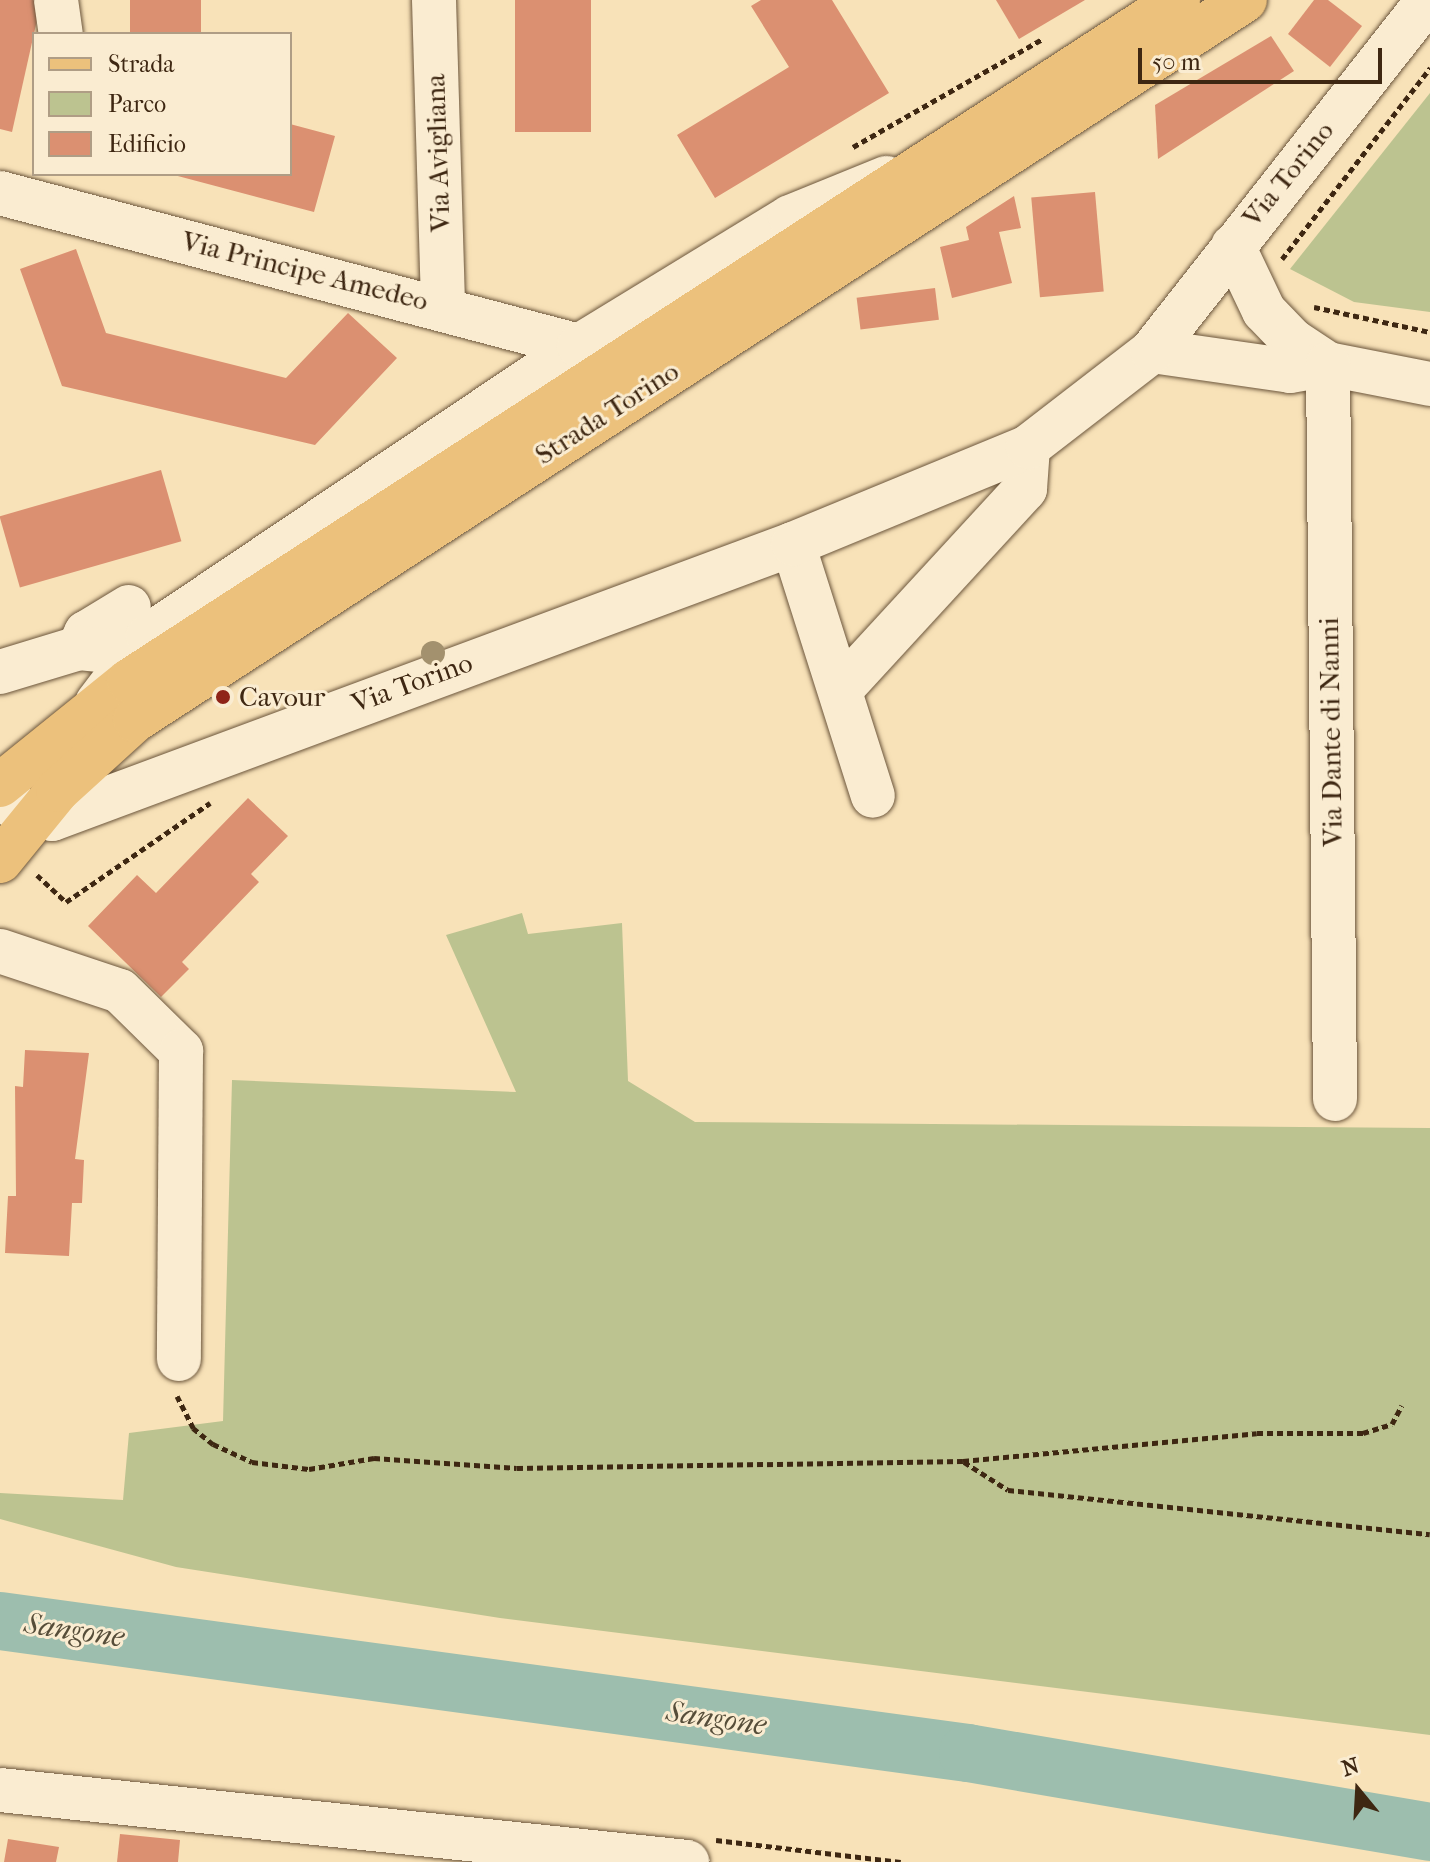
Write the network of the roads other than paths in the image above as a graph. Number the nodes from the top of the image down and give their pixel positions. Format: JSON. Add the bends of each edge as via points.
{"nodes":[{"id":1,"x":56,"y":0,"type":"edge"},
{"id":2,"x":434,"y":0,"type":"edge"},
{"id":3,"x":1178,"y":0,"type":"edge"},
{"id":4,"x":1245,"y":0,"type":"edge"},
{"id":5,"x":1428,"y":0,"type":"edge"},
{"id":6,"x":61,"y":32,"type":"edge"},
{"id":7,"x":923,"y":165,"type":"junction"},
{"id":8,"x":22,"y":189,"type":"edge"},
{"id":9,"x":1233,"y":246,"type":"junction"},
{"id":10,"x":443,"y":306,"type":"junction"},
{"id":11,"x":579,"y":346,"type":"junction"},
{"id":12,"x":1152,"y":351,"type":"junction"},
{"id":13,"x":1328,"y":364,"type":"junction"},
{"id":14,"x":1430,"y":384,"type":"edge"},
{"id":15,"x":1028,"y":447,"type":"junction"},
{"id":16,"x":793,"y":544,"type":"junction"},
{"id":17,"x":129,"y":607,"type":"dead end"},
{"id":18,"x":79,"y":648,"type":"junction"},
{"id":19,"x":131,"y":653,"type":"junction"},
{"id":20,"x":0,"y":672,"type":"edge"},
{"id":21,"x":841,"y":689,"type":"junction"},
{"id":22,"x":95,"y":704,"type":"junction"},
{"id":23,"x":0,"y":784,"type":"edge"},
{"id":24,"x":873,"y":796,"type":"dead end"},
{"id":25,"x":31,"y":818,"type":"junction"},
{"id":26,"x":0,"y":861,"type":"edge"},
{"id":27,"x":0,"y":951,"type":"edge"},
{"id":28,"x":1335,"y":1099,"type":"dead end"},
{"id":29,"x":179,"y":1359,"type":"road end"},
{"id":30,"x":0,"y":1790,"type":"edge"},
{"id":31,"x":687,"y":1862,"type":"edge"}],
"edges":[{"from":1,"to":6,"type":"street"},
{"from":2,"to":10,"type":"street","name":"Via Avigliana"},
{"from":3,"to":7,"type":"main road","name":"Strada Torino"},
{"from":4,"to":25,"type":"main road","name":"Strada Torino","via":[[135,720]]},
{"from":5,"to":9,"type":"street","name":"Via Torino"},
{"from":7,"to":11,"type":"street","name":"Strada Torino","via":[[790,217]]},
{"from":7,"to":22,"type":"main road","name":"Strada Torino"},
{"from":8,"to":10,"type":"street","name":"Via Principe Amedeo"},
{"from":9,"to":12,"type":"street","name":"Via Torino"},
{"from":9,"to":13,"type":"street","via":[[1277,328]]},
{"from":10,"to":11,"type":"street","name":"Via Principe Amedeo"},
{"from":11,"to":19,"type":"street","name":"Strada Torino"},
{"from":12,"to":13,"type":"street","via":[[1290,371]]},
{"from":12,"to":15,"type":"street","name":"Via Torino"},
{"from":13,"to":14,"type":"street"},
{"from":13,"to":28,"type":"street","name":"Via Dante di Nanni"},
{"from":15,"to":16,"type":"street","name":"Via Torino"},
{"from":15,"to":21,"type":"street","via":[[1025,489]]},
{"from":16,"to":21,"type":"street"},
{"from":16,"to":25,"type":"street","name":"Via Torino","via":[[52,819]]},
{"from":17,"to":18,"type":"street","via":[[86,633]]},
{"from":18,"to":19,"type":"street"},
{"from":18,"to":20,"type":"street"},
{"from":19,"to":22,"type":"street","name":"Strada Torino"},
{"from":21,"to":24,"type":"street"},
{"from":22,"to":23,"type":"main road","name":"Strada Torino"},
{"from":23,"to":25,"type":"street"},
{"from":25,"to":26,"type":"main road","name":"Strada Torino"},
{"from":27,"to":29,"type":"street","via":[[120,991],[181,1051]]},
{"from":30,"to":31,"type":"street"}]}
